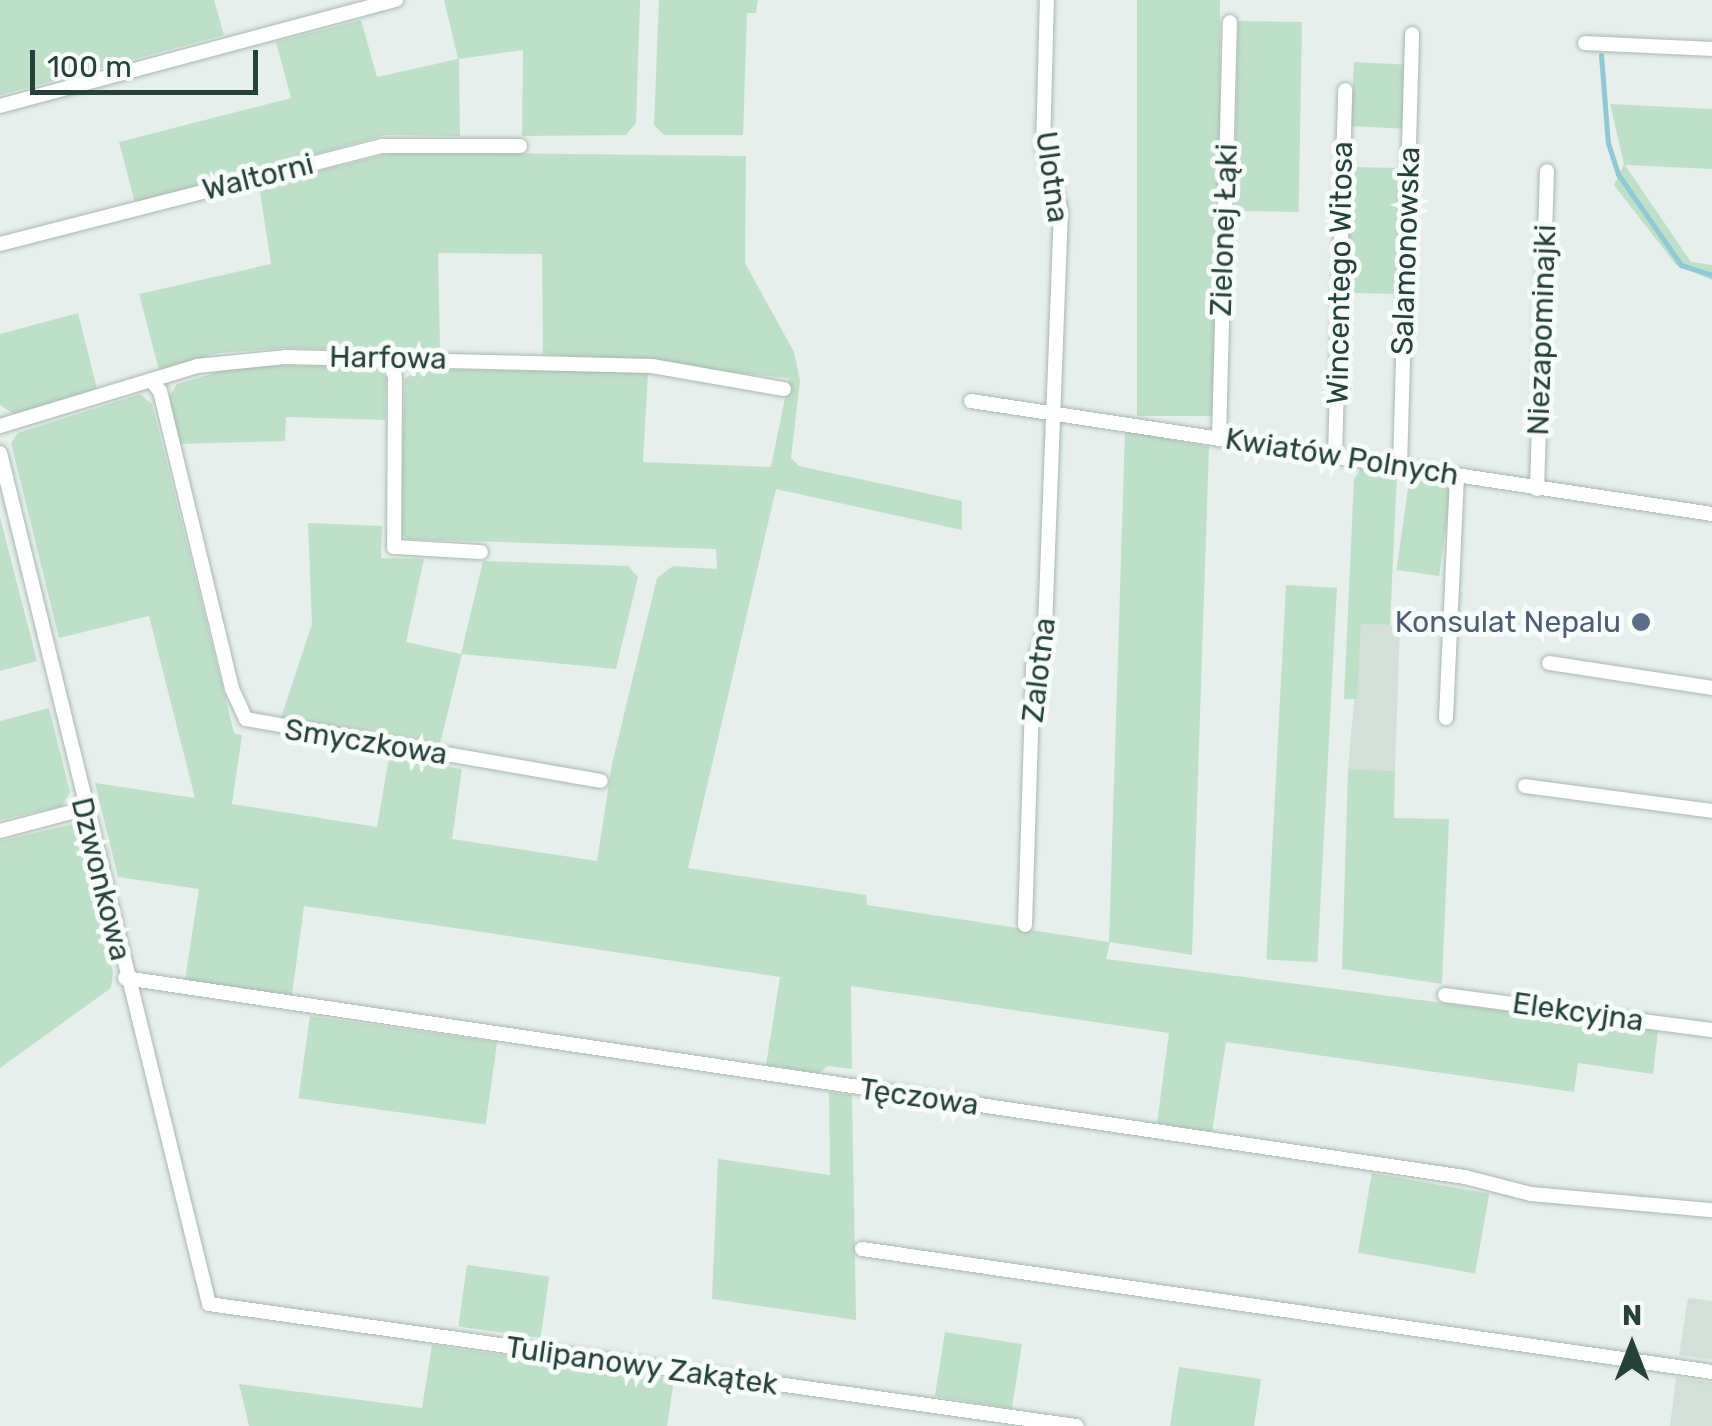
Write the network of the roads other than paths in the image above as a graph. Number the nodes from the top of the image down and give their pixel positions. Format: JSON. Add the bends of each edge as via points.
{"nodes":[{"id":1,"x":396,"y":0,"type":"edge"},
{"id":2,"x":1047,"y":0,"type":"edge"},
{"id":3,"x":1230,"y":22,"type":"dead end"},
{"id":4,"x":1412,"y":34,"type":"dead end"},
{"id":5,"x":1585,"y":42,"type":"dead end"},
{"id":6,"x":1712,"y":49,"type":"edge"},
{"id":7,"x":1345,"y":90,"type":"dead end"},
{"id":8,"x":0,"y":106,"type":"edge"},
{"id":9,"x":520,"y":146,"type":"dead end"},
{"id":10,"x":1547,"y":171,"type":"dead end"},
{"id":11,"x":0,"y":244,"type":"edge"},
{"id":12,"x":390,"y":362,"type":"junction"},
{"id":13,"x":151,"y":380,"type":"junction"},
{"id":14,"x":784,"y":389,"type":"dead end"},
{"id":15,"x":971,"y":401,"type":"dead end"},
{"id":16,"x":1055,"y":414,"type":"junction"},
{"id":17,"x":0,"y":426,"type":"edge"},
{"id":18,"x":1219,"y":438,"type":"junction"},
{"id":19,"x":0,"y":453,"type":"edge"},
{"id":20,"x":1335,"y":456,"type":"junction"},
{"id":21,"x":1400,"y":467,"type":"junction"},
{"id":22,"x":1458,"y":476,"type":"junction"},
{"id":23,"x":1537,"y":488,"type":"junction"},
{"id":24,"x":1712,"y":514,"type":"edge"},
{"id":25,"x":481,"y":552,"type":"dead end"},
{"id":26,"x":1549,"y":664,"type":"dead end"},
{"id":27,"x":1712,"y":688,"type":"edge"},
{"id":28,"x":1446,"y":718,"type":"dead end"},
{"id":29,"x":601,"y":781,"type":"dead end"},
{"id":30,"x":1525,"y":786,"type":"dead end"},
{"id":31,"x":83,"y":809,"type":"junction"},
{"id":32,"x":1712,"y":811,"type":"edge"},
{"id":33,"x":0,"y":831,"type":"edge"},
{"id":34,"x":1025,"y":925,"type":"dead end"},
{"id":35,"x":125,"y":978,"type":"junction"},
{"id":36,"x":1445,"y":995,"type":"dead end"},
{"id":37,"x":1712,"y":1030,"type":"edge"},
{"id":38,"x":1712,"y":1210,"type":"edge"},
{"id":39,"x":862,"y":1250,"type":"dead end"},
{"id":40,"x":209,"y":1304,"type":"joint"},
{"id":41,"x":1712,"y":1372,"type":"edge"},
{"id":42,"x":1076,"y":1426,"type":"edge"}],
"edges":[{"from":1,"to":8,"type":"street"},
{"from":2,"to":16,"type":"street","name":"Ulotna","via":[[1043,148],[1061,211]]},
{"from":3,"to":18,"type":"street","name":"Zielonej Łąki"},
{"from":4,"to":21,"type":"street","name":"Salamonowska"},
{"from":5,"to":6,"type":"street"},
{"from":7,"to":20,"type":"street","name":"Wincentego Witosa"},
{"from":9,"to":11,"type":"street","name":"Waltorni","via":[[382,146]]},
{"from":10,"to":23,"type":"street","name":"Niezapominajki"},
{"from":12,"to":13,"type":"street","name":"Harfowa","via":[[241,360]]},
{"from":12,"to":14,"type":"street","name":"Harfowa","via":[[652,366]]},
{"from":12,"to":25,"type":"street","via":[[394,546]]},
{"from":13,"to":17,"type":"street","name":"Harfowa"},
{"from":13,"to":29,"type":"street","name":"Smyczkowa","via":[[160,391],[232,689],[246,718]]},
{"from":15,"to":16,"type":"street","name":"Kwiatów Polnych"},
{"from":16,"to":18,"type":"street","name":"Kwiatów Polnych"},
{"from":16,"to":34,"type":"street","name":"Zalotna","via":[[1046,627],[1033,667]]},
{"from":18,"to":20,"type":"street","name":"Kwiatów Polnych"},
{"from":19,"to":31,"type":"street","name":"Dzwonkowa"},
{"from":20,"to":21,"type":"street","name":"Kwiatów Polnych"},
{"from":21,"to":22,"type":"street","name":"Kwiatów Polnych"},
{"from":22,"to":23,"type":"street","name":"Kwiatów Polnych"},
{"from":22,"to":28,"type":"street"},
{"from":23,"to":24,"type":"street","name":"Kwiatów Polnych"},
{"from":26,"to":27,"type":"street"},
{"from":30,"to":32,"type":"street"},
{"from":31,"to":33,"type":"street"},
{"from":31,"to":35,"type":"street","name":"Dzwonkowa"},
{"from":35,"to":38,"type":"street","name":"Tęczowa","via":[[1465,1177],[1531,1194]]},
{"from":35,"to":40,"type":"street","name":"Dzwonkowa"},
{"from":36,"to":37,"type":"street","name":"Elekcyjna"},
{"from":39,"to":41,"type":"street"},
{"from":40,"to":42,"type":"street","name":"Tulipanowy Zakątek"}]}
